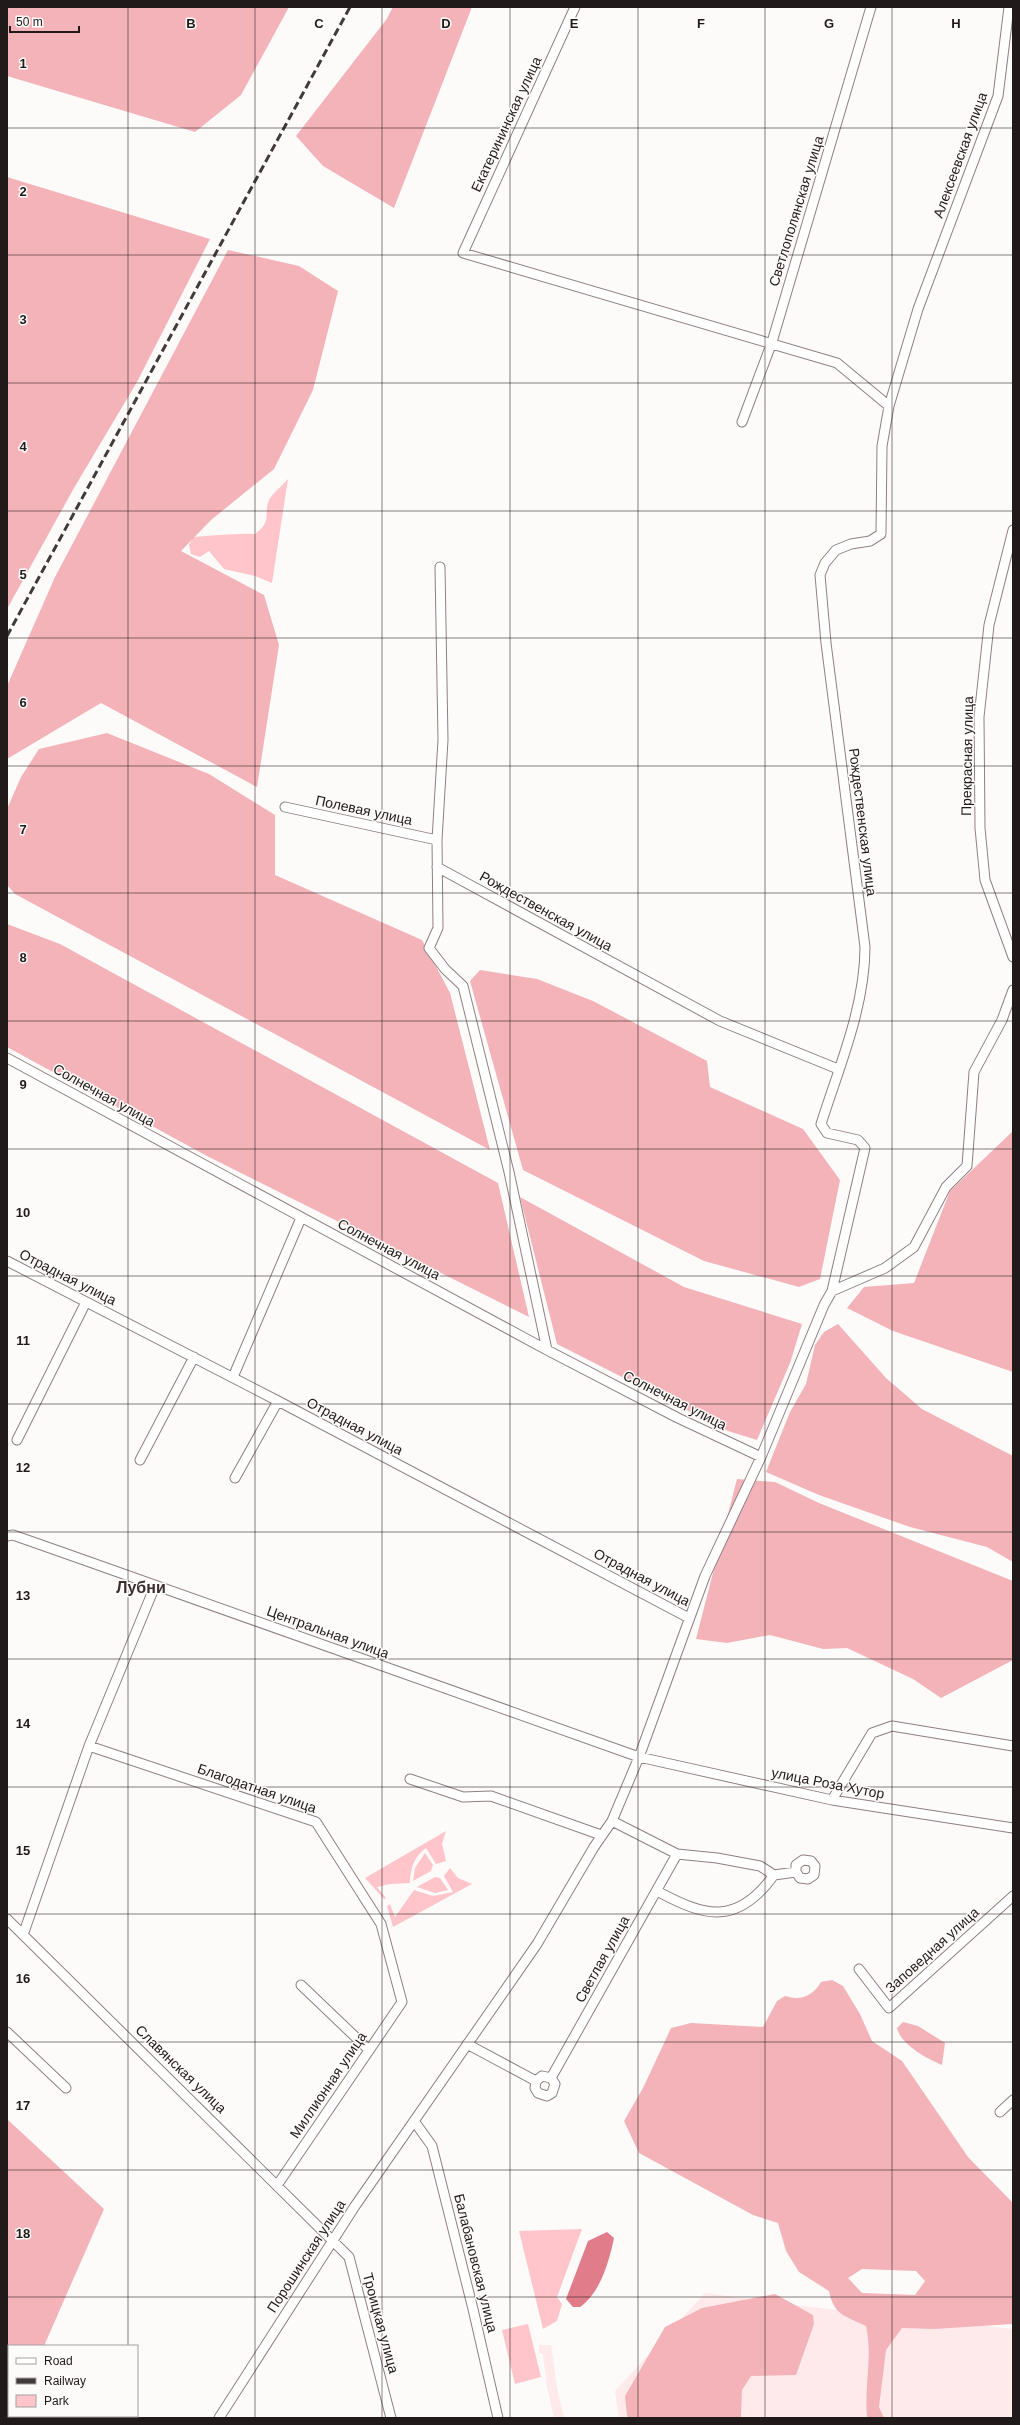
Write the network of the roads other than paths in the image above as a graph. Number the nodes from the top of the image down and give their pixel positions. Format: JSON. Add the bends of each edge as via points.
{"nodes":[{"id":1,"x":575,"y":7,"type":"edge"},
{"id":2,"x":871,"y":7,"type":"edge"},
{"id":3,"x":1009,"y":7,"type":"edge"},
{"id":4,"x":772,"y":342,"type":"junction"},
{"id":5,"x":889,"y":406,"type":"junction"},
{"id":6,"x":742,"y":422,"type":"dead end"},
{"id":7,"x":1013,"y":530,"type":"edge"},
{"id":8,"x":440,"y":567,"type":"dead end"},
{"id":9,"x":820,"y":576,"type":"joint"},
{"id":10,"x":285,"y":807,"type":"dead end"},
{"id":11,"x":437,"y":840,"type":"junction"},
{"id":12,"x":437,"y":867,"type":"junction"},
{"id":13,"x":1013,"y":957,"type":"edge"},
{"id":14,"x":1013,"y":990,"type":"edge"},
{"id":15,"x":7,"y":1058,"type":"edge"},
{"id":16,"x":838,"y":1070,"type":"junction"},
{"id":17,"x":821,"y":1124,"type":"joint"},
{"id":18,"x":301,"y":1218,"type":"junction"},
{"id":19,"x":7,"y":1261,"type":"edge"},
{"id":20,"x":832,"y":1291,"type":"junction"},
{"id":21,"x":86,"y":1302,"type":"junction"},
{"id":22,"x":547,"y":1350,"type":"junction"},
{"id":23,"x":194,"y":1357,"type":"junction"},
{"id":24,"x":233,"y":1377,"type":"junction"},
{"id":25,"x":278,"y":1401,"type":"junction"},
{"id":26,"x":17,"y":1440,"type":"dead end"},
{"id":27,"x":761,"y":1457,"type":"junction"},
{"id":28,"x":140,"y":1460,"type":"dead end"},
{"id":29,"x":235,"y":1478,"type":"dead end"},
{"id":30,"x":7,"y":1536,"type":"edge"},
{"id":31,"x":155,"y":1586,"type":"junction"},
{"id":32,"x":689,"y":1618,"type":"junction"},
{"id":33,"x":88,"y":1746,"type":"junction"},
{"id":34,"x":1013,"y":1746,"type":"edge"},
{"id":35,"x":639,"y":1757,"type":"junction"},
{"id":36,"x":410,"y":1779,"type":"dead end"},
{"id":37,"x":832,"y":1800,"type":"junction"},
{"id":38,"x":612,"y":1821,"type":"junction"},
{"id":39,"x":1013,"y":1828,"type":"edge"},
{"id":40,"x":601,"y":1835,"type":"junction"},
{"id":41,"x":677,"y":1854,"type":"junction"},
{"id":42,"x":796,"y":1872,"type":"dead end"},
{"id":43,"x":774,"y":1875,"type":"junction"},
{"id":44,"x":657,"y":1891,"type":"junction"},
{"id":45,"x":1013,"y":1896,"type":"edge"},
{"id":46,"x":7,"y":1919,"type":"edge"},
{"id":47,"x":23,"y":1935,"type":"junction"},
{"id":48,"x":859,"y":1969,"type":"dead end"},
{"id":49,"x":301,"y":1985,"type":"dead end"},
{"id":50,"x":402,"y":2002,"type":"joint"},
{"id":51,"x":7,"y":2032,"type":"edge"},
{"id":52,"x":467,"y":2044,"type":"junction"},
{"id":53,"x":368,"y":2049,"type":"junction"},
{"id":54,"x":552,"y":2078,"type":"junction"},
{"id":55,"x":536,"y":2081,"type":"junction"},
{"id":56,"x":66,"y":2088,"type":"dead end"},
{"id":57,"x":1013,"y":2100,"type":"edge"},
{"id":58,"x":1000,"y":2112,"type":"dead end"},
{"id":59,"x":414,"y":2121,"type":"junction"},
{"id":60,"x":278,"y":2184,"type":"junction"},
{"id":61,"x":334,"y":2241,"type":"junction"},
{"id":62,"x":219,"y":2418,"type":"edge"},
{"id":63,"x":391,"y":2418,"type":"edge"},
{"id":64,"x":498,"y":2418,"type":"edge"}],
"edges":[{"from":1,"to":4,"type":"street","name":"Екатерининская улица","via":[[463,253]]},
{"from":2,"to":4,"type":"street","name":"Светлополянская улица"},
{"from":3,"to":5,"type":"street","name":"Алексеевская улица","via":[[998,96],[918,309]]},
{"from":4,"to":5,"type":"street","via":[[837,363]]},
{"from":4,"to":6,"type":"street","name":"Светлополянская улица"},
{"from":5,"to":9,"type":"street","name":"Алексеевская улица","via":[[882,446],[881,534],[870,541],[836,550],[825,563]]},
{"from":7,"to":13,"type":"street","name":"Прекрасная улица","via":[[989,625],[979,717],[980,828],[985,880]]},
{"from":8,"to":11,"type":"street","via":[[442,740]]},
{"from":9,"to":16,"type":"street","name":"Рождественская улица","via":[[865,947],[865,972],[859,1003]]},
{"from":10,"to":11,"type":"street","name":"Полевая улица"},
{"from":11,"to":12,"type":"street"},
{"from":12,"to":16,"type":"street","name":"Рождественская улица","via":[[720,1021]]},
{"from":12,"to":22,"type":"street","via":[[438,928],[429,948],[445,969],[463,986],[509,1172]]},
{"from":14,"to":20,"type":"street","via":[[1002,1020],[974,1072],[967,1166],[946,1187],[914,1247],[885,1268]]},
{"from":15,"to":18,"type":"street","name":"Солнечная улица"},
{"from":16,"to":17,"type":"street","name":"Рождественская улица"},
{"from":17,"to":20,"type":"street","name":"Порошинская улица","via":[[827,1133],[858,1140],[865,1148]]},
{"from":18,"to":22,"type":"street","name":"Солнечная улица"},
{"from":18,"to":24,"type":"street"},
{"from":19,"to":21,"type":"street","name":"Отрадная улица"},
{"from":20,"to":27,"type":"street","name":"Порошинская улица"},
{"from":21,"to":23,"type":"street","name":"Отрадная улица"},
{"from":21,"to":26,"type":"street"},
{"from":22,"to":27,"type":"street","name":"Солнечная улица","via":[[678,1418]]},
{"from":23,"to":24,"type":"street","name":"Отрадная улица"},
{"from":23,"to":28,"type":"street"},
{"from":24,"to":25,"type":"street","name":"Отрадная улица"},
{"from":25,"to":29,"type":"street"},
{"from":25,"to":32,"type":"street","name":"Отрадная улица"},
{"from":27,"to":32,"type":"street","name":"Порошинская улица","via":[[705,1576]]},
{"from":30,"to":31,"type":"street","name":"Центральная улица"},
{"from":31,"to":33,"type":"street"},
{"from":31,"to":35,"type":"street","name":"Центральная улица"},
{"from":32,"to":35,"type":"street","name":"Порошинская улица"},
{"from":33,"to":47,"type":"street"},
{"from":33,"to":50,"type":"street","name":"Благодатная улица","via":[[316,1822],[380,1924]]},
{"from":34,"to":37,"type":"street","via":[[892,1726],[872,1733]]},
{"from":35,"to":37,"type":"street","name":"улица Роза Хутор"},
{"from":35,"to":38,"type":"street","name":"Порошинская улица"},
{"from":36,"to":40,"type":"street","via":[[463,1797],[491,1796]]},
{"from":37,"to":39,"type":"street","name":"улица Роза Хутор"},
{"from":38,"to":40,"type":"street","name":"Порошинская улица"},
{"from":38,"to":41,"type":"street"},
{"from":40,"to":52,"type":"street","name":"Порошинская улица","via":[[537,1944]]},
{"from":41,"to":43,"type":"street","via":[[702,1855],[760,1866]]},
{"from":41,"to":44,"type":"street","name":"Светлая улица"},
{"from":42,"to":43,"type":"street"},
{"from":43,"to":44,"type":"street","via":[[731,1912],[701,1910]]},
{"from":44,"to":54,"type":"street","name":"Светлая улица"},
{"from":45,"to":48,"type":"street","name":"Заповедная улица","via":[[889,2008]]},
{"from":46,"to":47,"type":"street","name":"Славянская улица"},
{"from":47,"to":60,"type":"street","name":"Славянская улица"},
{"from":49,"to":53,"type":"street"},
{"from":50,"to":53,"type":"street","name":"Миллионная улица"},
{"from":51,"to":56,"type":"street"},
{"from":52,"to":55,"type":"street"},
{"from":52,"to":59,"type":"street","name":"Порошинская улица"},
{"from":53,"to":60,"type":"street","name":"Миллионная улица"},
{"from":54,"to":55,"type":"street","via":[[542,2076]]},
{"from":54,"to":55,"type":"street","name":"Светлая улица","via":[[555,2087],[547,2096],[538,2093],[535,2088]]},
{"from":57,"to":58,"type":"street"},
{"from":59,"to":61,"type":"street","name":"Порошинская улица"},
{"from":59,"to":64,"type":"street","name":"Балабановская улица","via":[[432,2146]]},
{"from":60,"to":61,"type":"street","name":"Славянская улица"},
{"from":61,"to":62,"type":"street","name":"Порошинская улица","via":[[295,2297]]},
{"from":61,"to":63,"type":"street","name":"Троицкая улица","via":[[349,2257]]}]}
